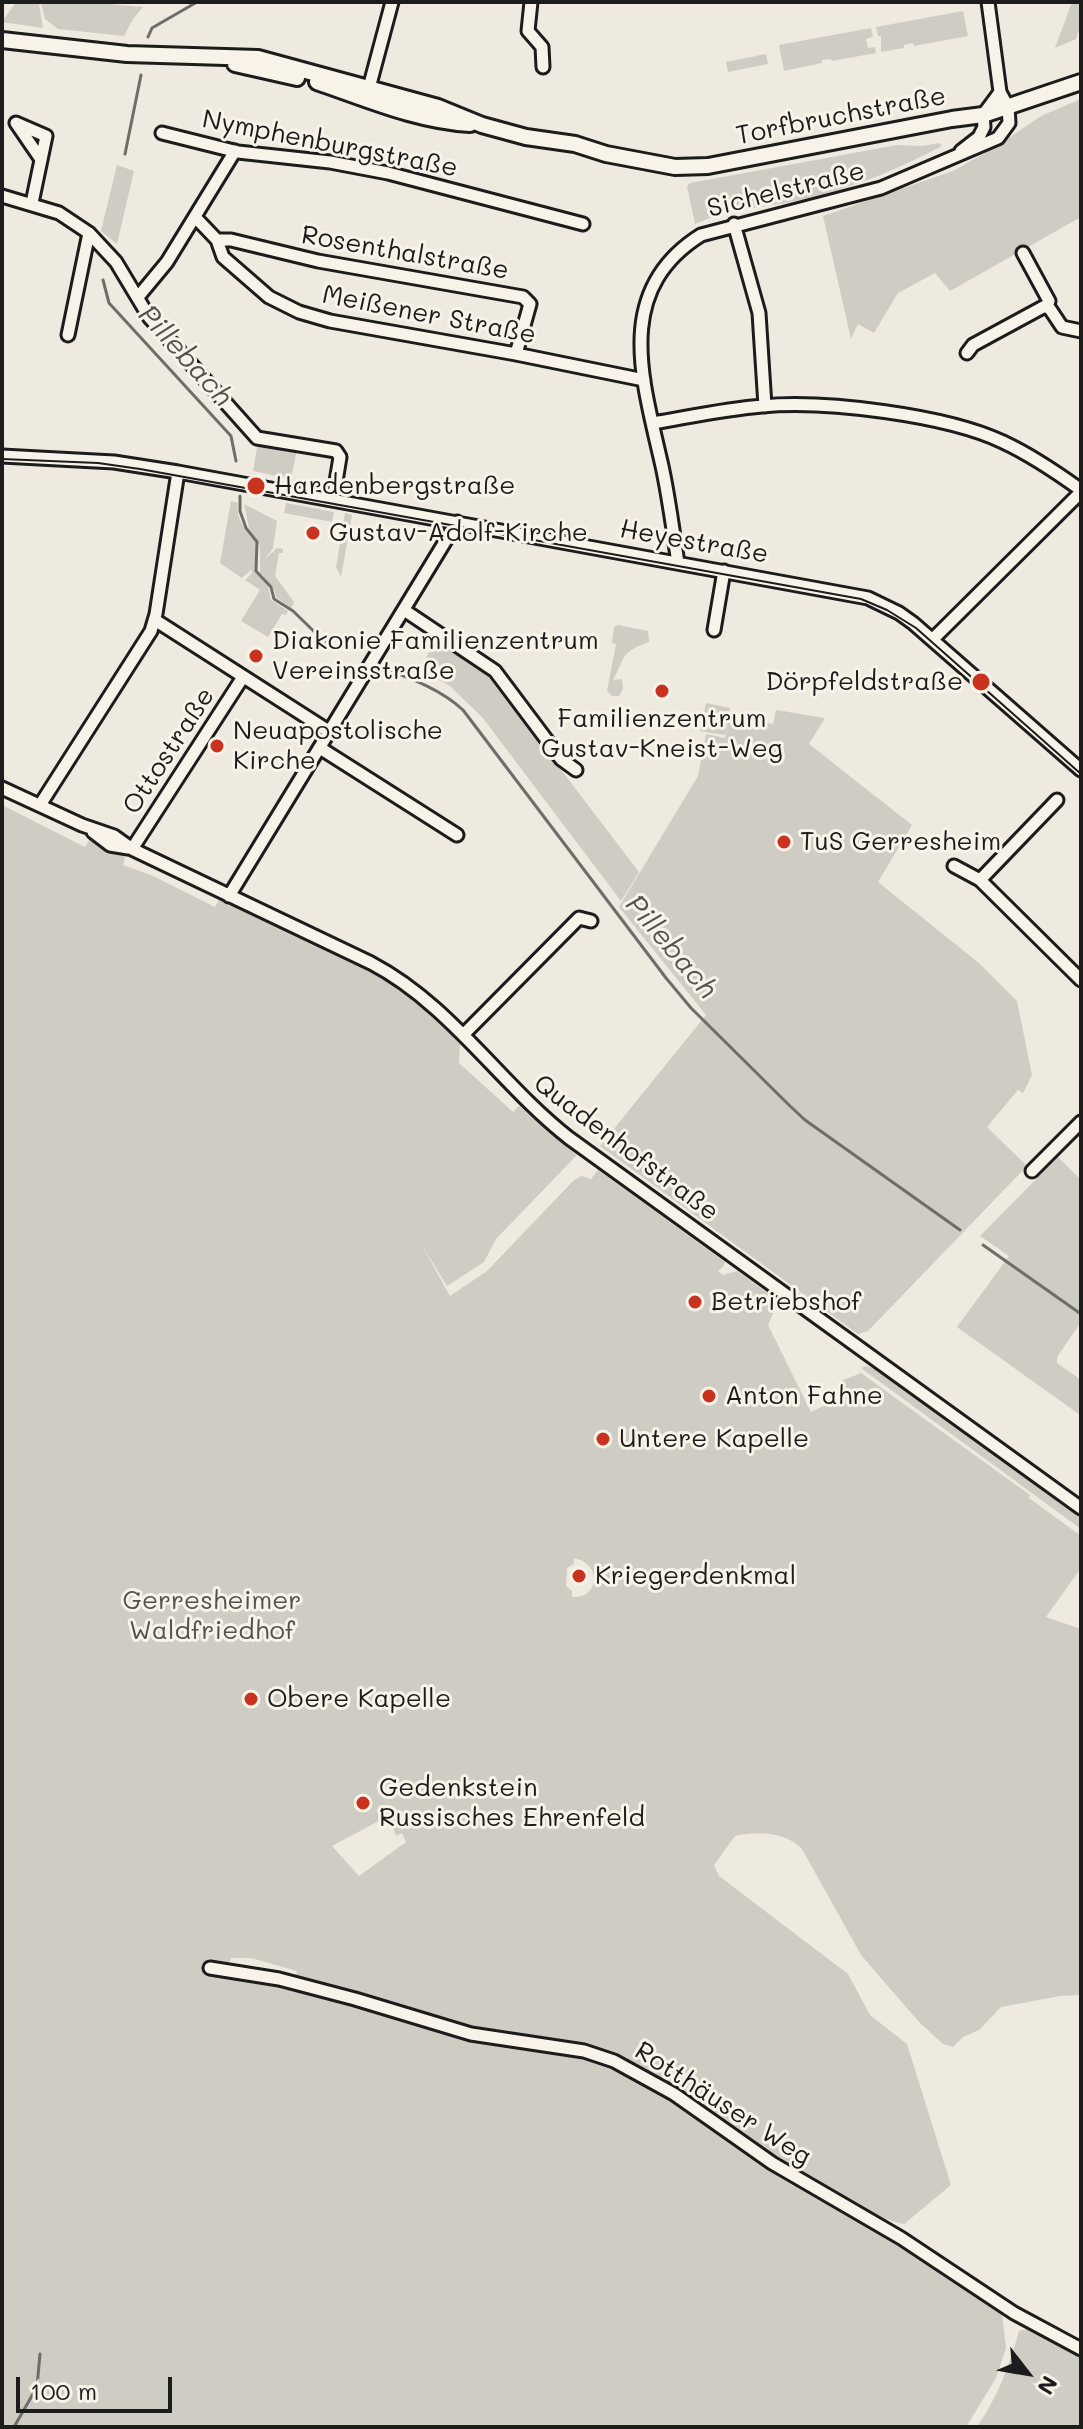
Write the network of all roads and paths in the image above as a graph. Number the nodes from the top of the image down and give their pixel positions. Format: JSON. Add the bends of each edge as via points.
{"nodes":[{"id":1,"x":392,"y":2,"type":"edge"},
{"id":2,"x":531,"y":2,"type":"edge"},
{"id":3,"x":988,"y":2,"type":"edge"},
{"id":4,"x":2,"y":40,"type":"edge"},
{"id":5,"x":201,"y":57,"type":"junction"},
{"id":6,"x":543,"y":67,"type":"dead end"},
{"id":7,"x":1081,"y":82,"type":"edge"},
{"id":8,"x":319,"y":83,"type":"junction"},
{"id":9,"x":369,"y":88,"type":"junction"},
{"id":10,"x":1000,"y":92,"type":"junction"},
{"id":11,"x":1008,"y":107,"type":"junction"},
{"id":12,"x":983,"y":115,"type":"junction"},
{"id":13,"x":452,"y":123,"type":"junction"},
{"id":14,"x":482,"y":125,"type":"junction"},
{"id":15,"x":162,"y":133,"type":"dead end"},
{"id":16,"x":235,"y":151,"type":"junction"},
{"id":17,"x":40,"y":158,"type":"dead end"},
{"id":18,"x":944,"y":163,"type":"junction"},
{"id":19,"x":2,"y":196,"type":"edge"},
{"id":20,"x":32,"y":203,"type":"junction"},
{"id":21,"x":196,"y":218,"type":"junction"},
{"id":22,"x":583,"y":224,"type":"dead end"},
{"id":23,"x":734,"y":224,"type":"junction"},
{"id":24,"x":89,"y":233,"type":"junction"},
{"id":25,"x":217,"y":240,"type":"junction"},
{"id":26,"x":1023,"y":253,"type":"dead end"},
{"id":27,"x":138,"y":297,"type":"junction"},
{"id":28,"x":1047,"y":306,"type":"junction"},
{"id":29,"x":1081,"y":331,"type":"edge"},
{"id":30,"x":68,"y":335,"type":"dead end"},
{"id":31,"x":967,"y":353,"type":"dead end"},
{"id":32,"x":516,"y":354,"type":"junction"},
{"id":33,"x":644,"y":380,"type":"junction"},
{"id":34,"x":765,"y":406,"type":"junction"},
{"id":35,"x":653,"y":423,"type":"junction"},
{"id":36,"x":2,"y":456,"type":"edge"},
{"id":37,"x":178,"y":472,"type":"junction"},
{"id":38,"x":1081,"y":491,"type":"edge"},
{"id":39,"x":333,"y":500,"type":"junction"},
{"id":40,"x":457,"y":522,"type":"junction"},
{"id":41,"x":678,"y":563,"type":"junction"},
{"id":42,"x":724,"y":571,"type":"junction"},
{"id":43,"x":404,"y":610,"type":"junction"},
{"id":44,"x":155,"y":620,"type":"junction"},
{"id":45,"x":714,"y":630,"type":"dead end"},
{"id":46,"x":933,"y":639,"type":"junction"},
{"id":47,"x":243,"y":677,"type":"junction"},
{"id":48,"x":330,"y":732,"type":"junction"},
{"id":49,"x":320,"y":748,"type":"junction"},
{"id":50,"x":576,"y":770,"type":"dead end"},
{"id":51,"x":1081,"y":770,"type":"edge"},
{"id":52,"x":2,"y":788,"type":"edge"},
{"id":53,"x":1057,"y":800,"type":"dead end"},
{"id":54,"x":40,"y":805,"type":"junction"},
{"id":55,"x":457,"y":835,"type":"dead end"},
{"id":56,"x":132,"y":849,"type":"junction"},
{"id":57,"x":954,"y":866,"type":"dead end"},
{"id":58,"x":980,"y":880,"type":"junction"},
{"id":59,"x":229,"y":896,"type":"junction"},
{"id":60,"x":591,"y":921,"type":"dead end"},
{"id":61,"x":1081,"y":980,"type":"edge"},
{"id":62,"x":463,"y":1035,"type":"junction"},
{"id":63,"x":1081,"y":1122,"type":"edge"},
{"id":64,"x":1032,"y":1171,"type":"dead end"},
{"id":65,"x":1081,"y":1508,"type":"edge"},
{"id":66,"x":210,"y":1968,"type":"dead end"},
{"id":67,"x":1081,"y":2349,"type":"edge"}],
"edges":[{"from":1,"to":9,"type":"street"},
{"from":2,"to":6,"type":"street","via":[[528,31],[542,47]]},
{"from":3,"to":10,"type":"street"},
{"from":4,"to":5,"type":"main road","name":"Torfbruchstraße"},
{"from":5,"to":8,"type":"main road","name":"Torfbruchstraße"},
{"from":5,"to":9,"type":"main road","name":"Torfbruchstraße","via":[[258,58]]},
{"from":7,"to":11,"type":"main road","name":"Torfbruchstraße"},
{"from":8,"to":9,"type":"main road","via":[[358,91]]},
{"from":8,"to":13,"type":"main road","name":"Torfbruchstraße"},
{"from":9,"to":13,"type":"main road"},
{"from":9,"to":14,"type":"main road","name":"Torfbruchstraße"},
{"from":10,"to":11,"type":"street"},
{"from":10,"to":12,"type":"street","name":"Sichelstraße"},
{"from":11,"to":12,"type":"main road","name":"Torfbruchstraße"},
{"from":11,"to":18,"type":"street","name":"Sichelstraße","via":[[1009,123],[998,138]]},
{"from":12,"to":14,"type":"main road","name":"Torfbruchstraße","via":[[708,166],[675,167],[574,152]]},
{"from":12,"to":18,"type":"street","name":"Sichelstraße","via":[[979,137]]},
{"from":13,"to":14,"type":"main road","name":"Torfbruchstraße"},
{"from":15,"to":16,"type":"street","name":"Nymphenburgstraße"},
{"from":16,"to":21,"type":"street"},
{"from":16,"to":22,"type":"street","name":"Nymphenburgstraße","via":[[388,173]]},
{"from":17,"to":20,"type":"street"},
{"from":18,"to":23,"type":"street","name":"Sichelstraße","via":[[869,192]]},
{"from":19,"to":20,"type":"street"},
{"from":20,"to":24,"type":"street"},
{"from":21,"to":25,"type":"street","name":"Meißener Straße"},
{"from":21,"to":27,"type":"street"},
{"from":23,"to":33,"type":"street","name":"Sichelstraße","via":[[681,248],[653,284],[642,324]]},
{"from":23,"to":34,"type":"street","via":[[759,313]]},
{"from":24,"to":27,"type":"street"},
{"from":24,"to":30,"type":"street"},
{"from":25,"to":32,"type":"street","name":"Meißener Straße","via":[[223,257],[269,297],[299,312]]},
{"from":25,"to":32,"type":"street","name":"Rosenthalstraße","via":[[523,297],[530,304]]},
{"from":26,"to":28,"type":"street"},
{"from":27,"to":39,"type":"street","via":[[149,317],[257,438],[336,451],[340,457]]},
{"from":28,"to":29,"type":"street","via":[[1062,327]]},
{"from":28,"to":31,"type":"street"},
{"from":32,"to":33,"type":"street","name":"Meißener Straße"},
{"from":33,"to":35,"type":"street","name":"Sichelstraße"},
{"from":34,"to":35,"type":"street"},
{"from":34,"to":38,"type":"street","via":[[925,418],[1001,441]]},
{"from":35,"to":41,"type":"street","name":"Sichelstraße"},
{"from":36,"to":37,"type":"street","name":"Heyestraße","via":[[114,462]]},
{"from":37,"to":39,"type":"street","name":"Heyestraße"},
{"from":37,"to":44,"type":"street"},
{"from":38,"to":46,"type":"street"},
{"from":39,"to":40,"type":"street","name":"Heyestraße"},
{"from":40,"to":41,"type":"street","name":"Heyestraße"},
{"from":40,"to":43,"type":"street"},
{"from":41,"to":42,"type":"street","name":"Heyestraße"},
{"from":42,"to":45,"type":"street"},
{"from":42,"to":46,"type":"street","name":"Heyestraße","via":[[868,598]]},
{"from":43,"to":48,"type":"street"},
{"from":43,"to":50,"type":"street","via":[[495,671],[561,759]]},
{"from":44,"to":47,"type":"street"},
{"from":44,"to":54,"type":"street"},
{"from":46,"to":51,"type":"street","name":"Heyestraße"},
{"from":47,"to":48,"type":"street"},
{"from":47,"to":56,"type":"street","name":"Ottostraße"},
{"from":48,"to":49,"type":"street"},
{"from":49,"to":55,"type":"street"},
{"from":49,"to":59,"type":"street"},
{"from":52,"to":54,"type":"street","name":"Quadenhofstraße"},
{"from":53,"to":58,"type":"street"},
{"from":54,"to":56,"type":"street","name":"Quadenhofstraße"},
{"from":56,"to":59,"type":"street","name":"Quadenhofstraße"},
{"from":57,"to":58,"type":"street"},
{"from":58,"to":61,"type":"street"},
{"from":59,"to":62,"type":"street","name":"Quadenhofstraße","via":[[393,975],[433,1004]]},
{"from":60,"to":62,"type":"street","via":[[579,918]]},
{"from":62,"to":65,"type":"street","name":"Quadenhofstraße","via":[[560,1131]]},
{"from":63,"to":64,"type":"street"},
{"from":66,"to":67,"type":"street","name":"Rotthäuser Weg","via":[[279,1979],[471,2034],[584,2051],[614,2061],[674,2094],[772,2163],[901,2238],[1014,2313]]}]}
